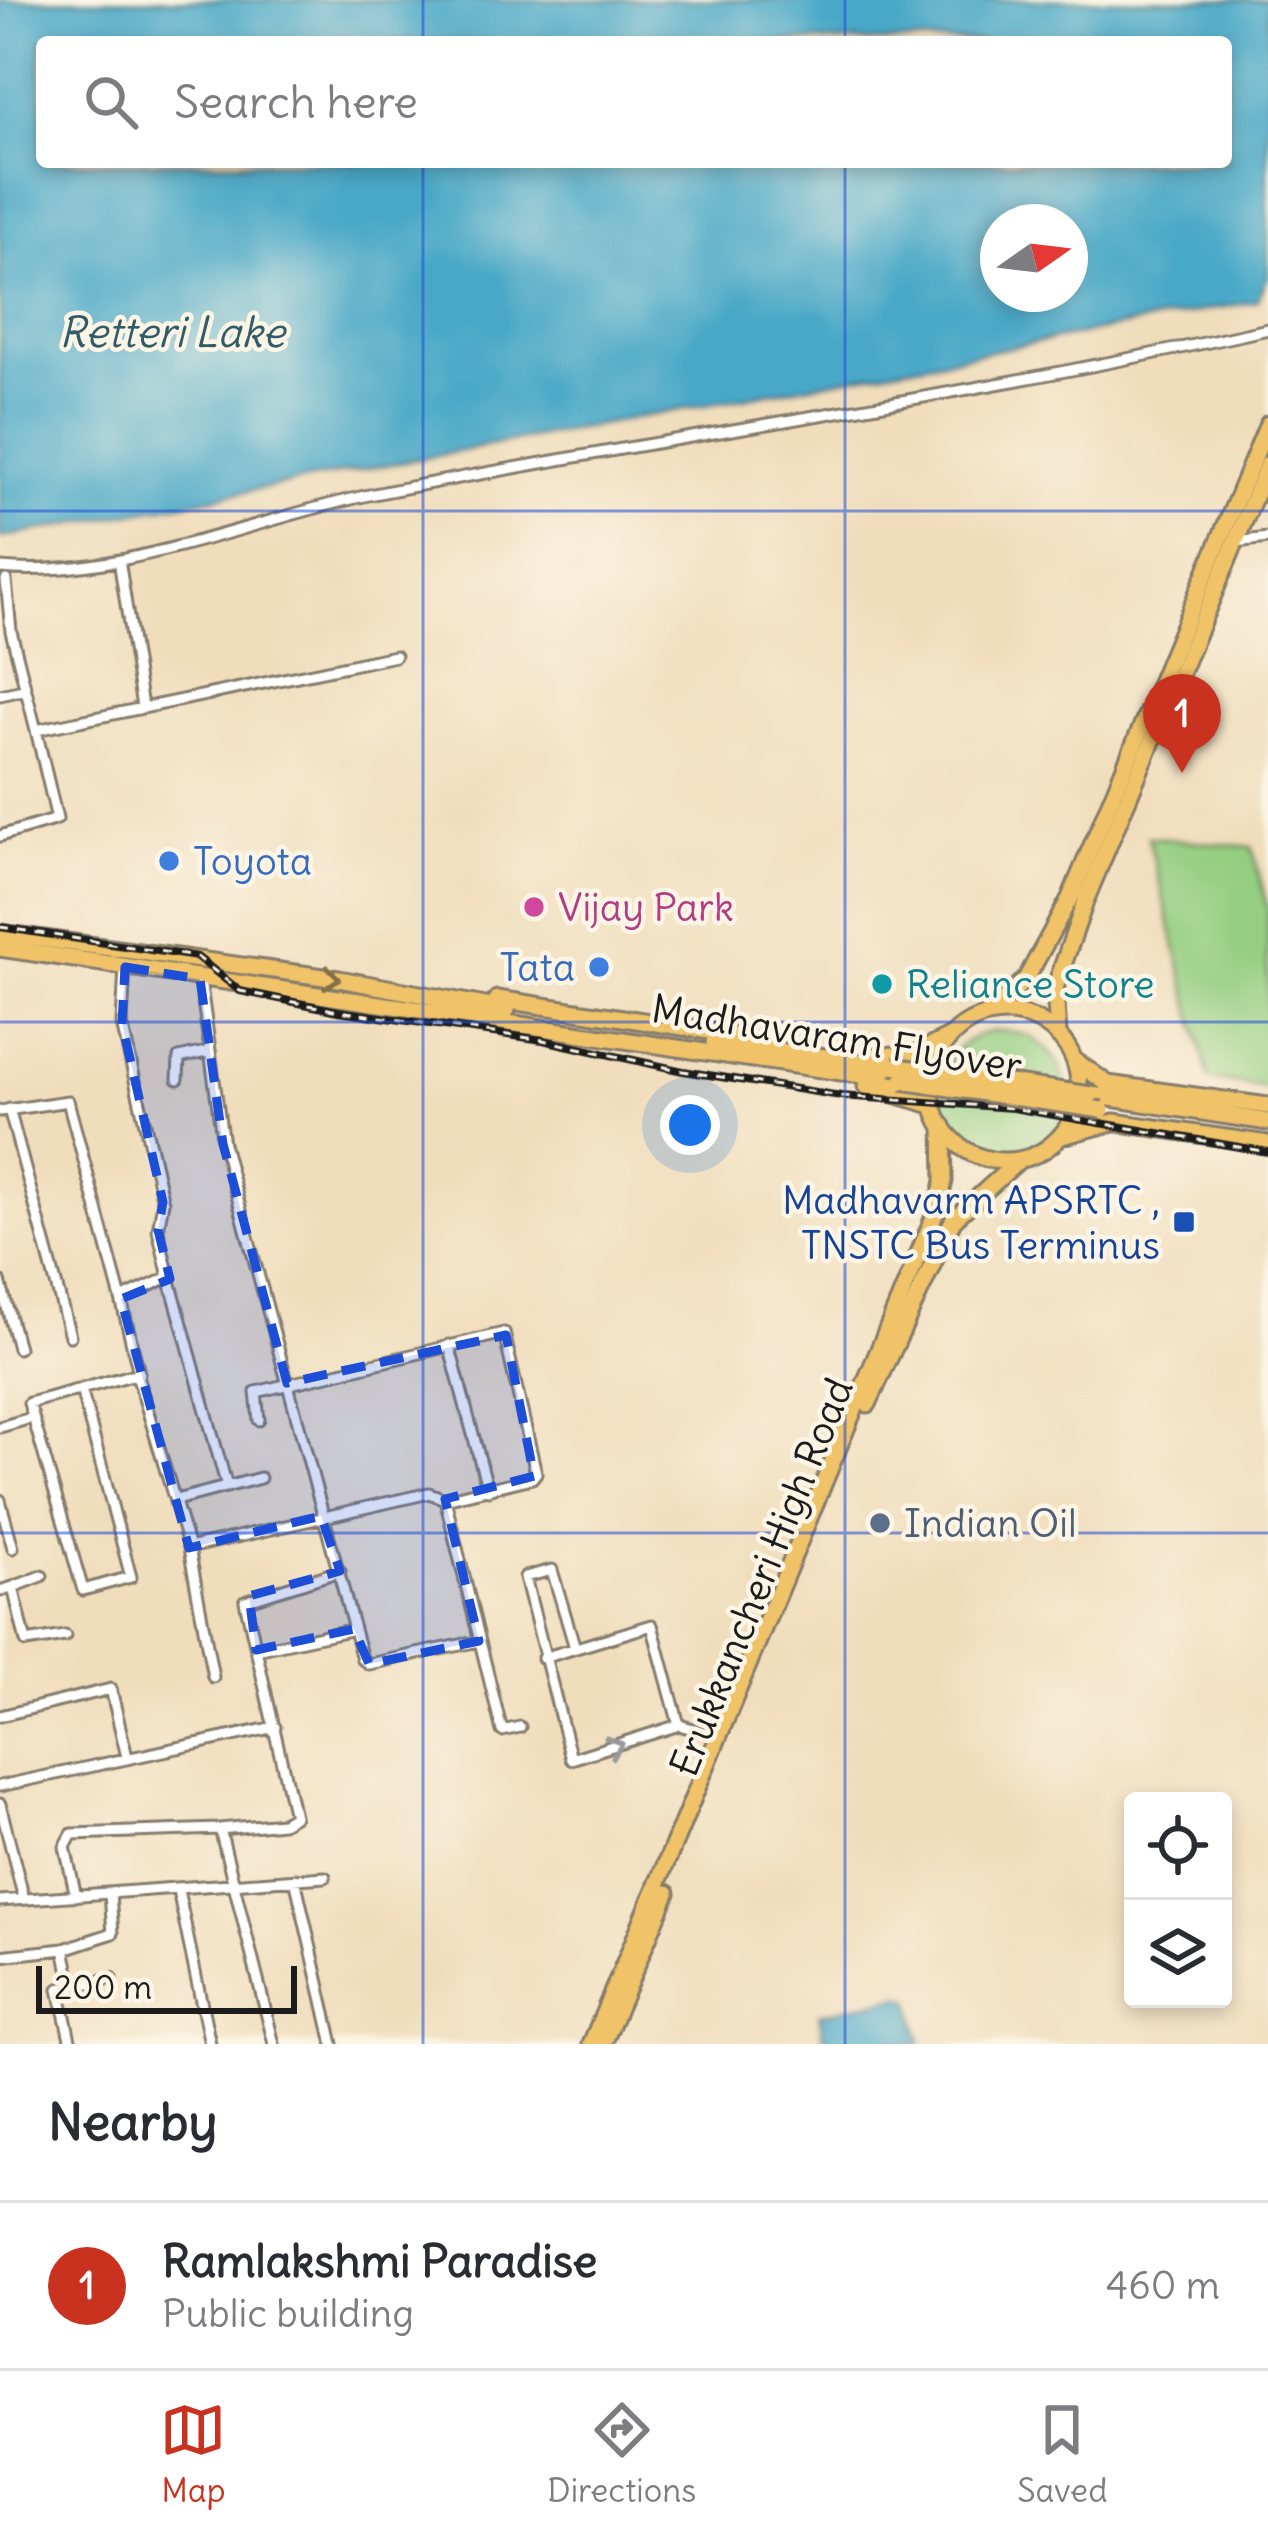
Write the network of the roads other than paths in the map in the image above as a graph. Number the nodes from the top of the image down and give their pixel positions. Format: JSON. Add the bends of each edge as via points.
{"nodes":[{"id":1,"x":1268,"y":329,"type":"edge"},
{"id":2,"x":1268,"y":424,"type":"edge"},
{"id":3,"x":1268,"y":464,"type":"edge"},
{"id":4,"x":1268,"y":538,"type":"edge"},
{"id":5,"x":1236,"y":542,"type":"junction"},
{"id":6,"x":119,"y":566,"type":"dead end"},
{"id":7,"x":0,"y":568,"type":"edge"},
{"id":8,"x":6,"y":580,"type":"dead end"},
{"id":9,"x":394,"y":656,"type":"dead end"},
{"id":10,"x":23,"y":689,"type":"junction"},
{"id":11,"x":0,"y":695,"type":"edge"},
{"id":12,"x":142,"y":707,"type":"junction"},
{"id":13,"x":36,"y":730,"type":"junction"},
{"id":14,"x":0,"y":836,"type":"edge"},
{"id":15,"x":0,"y":933,"type":"edge"},
{"id":16,"x":0,"y":948,"type":"edge"},
{"id":17,"x":125,"y":968,"type":"junction"},
{"id":18,"x":200,"y":979,"type":"junction"},
{"id":19,"x":415,"y":998,"type":"junction"},
{"id":20,"x":396,"y":1006,"type":"junction"},
{"id":21,"x":990,"y":1013,"type":"junction"},
{"id":22,"x":1058,"y":1035,"type":"junction"},
{"id":23,"x":949,"y":1037,"type":"junction"},
{"id":24,"x":210,"y":1051,"type":"junction"},
{"id":25,"x":1074,"y":1060,"type":"junction"},
{"id":26,"x":178,"y":1079,"type":"dead end"},
{"id":27,"x":932,"y":1105,"type":"junction"},
{"id":28,"x":1268,"y":1106,"type":"edge"},
{"id":29,"x":5,"y":1110,"type":"edge"},
{"id":30,"x":1268,"y":1122,"type":"edge"},
{"id":31,"x":943,"y":1126,"type":"junction"},
{"id":32,"x":1061,"y":1136,"type":"junction"},
{"id":33,"x":1268,"y":1140,"type":"edge"},
{"id":34,"x":1018,"y":1161,"type":"junction"},
{"id":35,"x":941,"y":1195,"type":"junction"},
{"id":36,"x":964,"y":1208,"type":"junction"},
{"id":37,"x":169,"y":1277,"type":"junction"},
{"id":38,"x":0,"y":1281,"type":"edge"},
{"id":39,"x":122,"y":1299,"type":"junction"},
{"id":40,"x":70,"y":1336,"type":"dead end"},
{"id":41,"x":448,"y":1346,"type":"junction"},
{"id":42,"x":18,"y":1348,"type":"dead end"},
{"id":43,"x":137,"y":1375,"type":"junction"},
{"id":44,"x":287,"y":1382,"type":"junction"},
{"id":45,"x":82,"y":1389,"type":"junction"},
{"id":46,"x":31,"y":1418,"type":"junction"},
{"id":47,"x":259,"y":1420,"type":"dead end"},
{"id":48,"x":0,"y":1427,"type":"edge"},
{"id":49,"x":260,"y":1478,"type":"dead end"},
{"id":50,"x":227,"y":1487,"type":"junction"},
{"id":51,"x":488,"y":1490,"type":"junction"},
{"id":52,"x":445,"y":1499,"type":"junction"},
{"id":53,"x":0,"y":1500,"type":"edge"},
{"id":54,"x":176,"y":1500,"type":"junction"},
{"id":55,"x":321,"y":1516,"type":"junction"},
{"id":56,"x":13,"y":1548,"type":"dead end"},
{"id":57,"x":189,"y":1548,"type":"junction"},
{"id":58,"x":340,"y":1571,"type":"junction"},
{"id":59,"x":42,"y":1576,"type":"dead end"},
{"id":60,"x":13,"y":1587,"type":"junction"},
{"id":61,"x":0,"y":1591,"type":"edge"},
{"id":62,"x":354,"y":1629,"type":"junction"},
{"id":63,"x":65,"y":1636,"type":"dead end"},
{"id":64,"x":479,"y":1641,"type":"junction"},
{"id":65,"x":574,"y":1648,"type":"junction"},
{"id":66,"x":256,"y":1650,"type":"junction"},
{"id":67,"x":543,"y":1658,"type":"junction"},
{"id":68,"x":213,"y":1677,"type":"dead end"},
{"id":69,"x":0,"y":1716,"type":"edge"},
{"id":70,"x":520,"y":1726,"type":"dead end"},
{"id":71,"x":679,"y":1726,"type":"junction"},
{"id":72,"x":275,"y":1727,"type":"junction"},
{"id":73,"x":720,"y":1737,"type":"junction"},
{"id":74,"x":127,"y":1757,"type":"junction"},
{"id":75,"x":0,"y":1786,"type":"edge"},
{"id":76,"x":0,"y":1804,"type":"edge"},
{"id":77,"x":220,"y":1829,"type":"junction"},
{"id":78,"x":325,"y":1877,"type":"dead end"},
{"id":79,"x":295,"y":1880,"type":"junction"},
{"id":80,"x":233,"y":1883,"type":"junction"},
{"id":81,"x":178,"y":1889,"type":"junction"},
{"id":82,"x":110,"y":1894,"type":"junction"},
{"id":83,"x":76,"y":1896,"type":"junction"},
{"id":84,"x":24,"y":1899,"type":"junction"},
{"id":85,"x":0,"y":1901,"type":"edge"},
{"id":86,"x":64,"y":1948,"type":"junction"},
{"id":87,"x":0,"y":1956,"type":"edge"},
{"id":88,"x":112,"y":1978,"type":"dead end"},
{"id":89,"x":72,"y":1986,"type":"junction"},
{"id":90,"x":70,"y":2044,"type":"edge"},
{"id":91,"x":208,"y":2044,"type":"edge"},
{"id":92,"x":274,"y":2044,"type":"edge"},
{"id":93,"x":333,"y":2044,"type":"edge"},
{"id":94,"x":591,"y":2044,"type":"edge"},
{"id":95,"x":604,"y":2044,"type":"edge"}],
"edges":[{"from":1,"to":7,"type":"street","via":[[1010,384],[366,496],[140,553]]},
{"from":2,"to":21,"type":"main road","via":[[1096,844],[1026,979]]},
{"from":3,"to":5,"type":"main road"},
{"from":4,"to":5,"type":"street"},
{"from":5,"to":22,"type":"main road","via":[[1086,899],[1055,988]]},
{"from":6,"to":12,"type":"street"},
{"from":8,"to":10,"type":"street"},
{"from":9,"to":12,"type":"street"},
{"from":10,"to":11,"type":"street"},
{"from":10,"to":13,"type":"street"},
{"from":12,"to":13,"type":"street"},
{"from":13,"to":14,"type":"street","via":[[57,820]]},
{"from":15,"to":19,"type":"main road","one_way":true},
{"from":16,"to":17,"type":"main road"},
{"from":17,"to":18,"type":"main road"},
{"from":17,"to":37,"type":"street","via":[[122,1024],[163,1202],[158,1230]]},
{"from":18,"to":20,"type":"main road"},
{"from":18,"to":24,"type":"street"},
{"from":19,"to":20,"type":"main road","name":"Madhavaram Flyover"},
{"from":19,"to":23,"type":"main road","via":[[416,985],[887,1057]]},
{"from":19,"to":30,"type":"main road","name":"Madhavaram Flyover","bridge":true},
{"from":19,"to":33,"type":"main road","name":"Madhavaram Flyover","bridge":true},
{"from":20,"to":27,"type":"main road","via":[[408,1015],[859,1084]]},
{"from":21,"to":22,"type":"main road","via":[[1027,1017]]},
{"from":21,"to":23,"type":"main road"},
{"from":22,"to":25,"type":"main road"},
{"from":23,"to":27,"type":"main road","via":[[930,1081]]},
{"from":24,"to":26,"type":"street","via":[[178,1058]]},
{"from":24,"to":44,"type":"street","via":[[224,1144]]},
{"from":25,"to":28,"type":"main road","via":[[1108,1084]]},
{"from":25,"to":32,"type":"main road","via":[[1078,1100]]},
{"from":27,"to":31,"type":"main road"},
{"from":29,"to":39,"type":"street","via":[[68,1101]]},
{"from":29,"to":40,"type":"street"},
{"from":31,"to":34,"type":"main road","via":[[974,1156]]},
{"from":31,"to":35,"type":"main road"},
{"from":32,"to":33,"type":"main road","via":[[1114,1122]]},
{"from":32,"to":34,"type":"main road"},
{"from":34,"to":36,"type":"main road","name":"Erukkancheri High Road"},
{"from":35,"to":36,"type":"main road"},
{"from":35,"to":73,"type":"main road"},
{"from":36,"to":95,"type":"main road","name":"Erukkancheri High Road","via":[[936,1250],[840,1467]]},
{"from":37,"to":39,"type":"street"},
{"from":37,"to":50,"type":"street"},
{"from":38,"to":42,"type":"street"},
{"from":39,"to":43,"type":"street"},
{"from":41,"to":44,"type":"street"},
{"from":41,"to":51,"type":"street"},
{"from":41,"to":51,"type":"street","via":[[506,1335],[536,1473]]},
{"from":43,"to":45,"type":"street"},
{"from":43,"to":54,"type":"street"},
{"from":44,"to":47,"type":"street","via":[[254,1395]]},
{"from":44,"to":55,"type":"street"},
{"from":45,"to":46,"type":"street","via":[[31,1401]]},
{"from":45,"to":46,"type":"street","via":[[129,1580],[78,1586]]},
{"from":46,"to":48,"type":"street"},
{"from":49,"to":50,"type":"street"},
{"from":50,"to":54,"type":"street"},
{"from":51,"to":52,"type":"street"},
{"from":52,"to":55,"type":"street","via":[[429,1493]]},
{"from":52,"to":64,"type":"street"},
{"from":53,"to":56,"type":"street"},
{"from":54,"to":57,"type":"street"},
{"from":55,"to":57,"type":"street"},
{"from":55,"to":58,"type":"street"},
{"from":57,"to":68,"type":"street"},
{"from":58,"to":62,"type":"street"},
{"from":58,"to":66,"type":"street","via":[[249,1596]]},
{"from":59,"to":60,"type":"street"},
{"from":60,"to":61,"type":"street"},
{"from":60,"to":63,"type":"street","via":[[26,1642]]},
{"from":62,"to":64,"type":"street","via":[[369,1664]]},
{"from":62,"to":66,"type":"street"},
{"from":64,"to":70,"type":"street","via":[[502,1731]]},
{"from":65,"to":67,"type":"street"},
{"from":65,"to":67,"type":"street","via":[[555,1574],[527,1576]]},
{"from":65,"to":71,"type":"street","via":[[652,1625]]},
{"from":66,"to":72,"type":"street"},
{"from":67,"to":71,"type":"street","one_way":true,"via":[[571,1759]]},
{"from":69,"to":74,"type":"street","via":[[110,1689]]},
{"from":71,"to":73,"type":"street"},
{"from":72,"to":74,"type":"street"},
{"from":72,"to":77,"type":"street","via":[[294,1816]]},
{"from":73,"to":94,"type":"main road"},
{"from":74,"to":75,"type":"street"},
{"from":76,"to":84,"type":"street"},
{"from":77,"to":80,"type":"street"},
{"from":77,"to":83,"type":"street","via":[[73,1834],[65,1847]]},
{"from":78,"to":79,"type":"street"},
{"from":79,"to":80,"type":"street"},
{"from":79,"to":93,"type":"street"},
{"from":80,"to":81,"type":"street"},
{"from":80,"to":92,"type":"street"},
{"from":81,"to":82,"type":"street"},
{"from":81,"to":91,"type":"street"},
{"from":82,"to":83,"type":"street"},
{"from":82,"to":86,"type":"street","via":[[112,1933]]},
{"from":83,"to":84,"type":"street"},
{"from":84,"to":85,"type":"street"},
{"from":86,"to":87,"type":"street"},
{"from":86,"to":89,"type":"street"},
{"from":88,"to":89,"type":"street"},
{"from":89,"to":90,"type":"street","via":[[59,1989]]}]}
